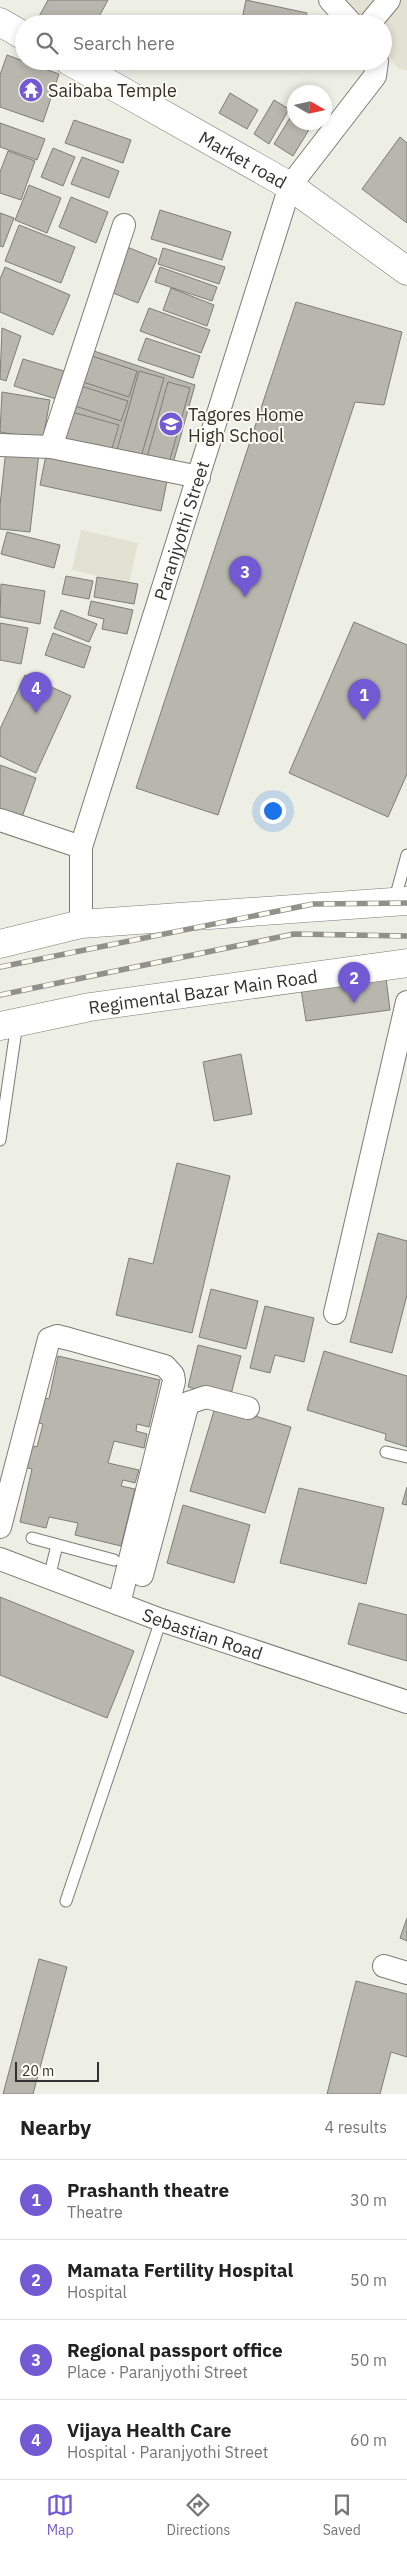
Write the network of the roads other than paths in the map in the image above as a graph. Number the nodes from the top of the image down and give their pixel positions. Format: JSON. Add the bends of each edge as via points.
{"nodes":[{"id":1,"x":330,"y":0,"type":"edge"},
{"id":2,"x":389,"y":0,"type":"edge"},
{"id":3,"x":344,"y":15,"type":"edge"},
{"id":4,"x":376,"y":15,"type":"edge"},
{"id":5,"x":0,"y":22,"type":"edge"},
{"id":6,"x":15,"y":31,"type":"edge"},
{"id":7,"x":85,"y":70,"type":"edge"},
{"id":8,"x":376,"y":70,"type":"edge"},
{"id":9,"x":290,"y":186,"type":"junction"},
{"id":10,"x":124,"y":225,"type":"dead end"},
{"id":11,"x":407,"y":271,"type":"edge"},
{"id":12,"x":0,"y":444,"type":"edge"},
{"id":13,"x":51,"y":447,"type":"junction"},
{"id":14,"x":199,"y":477,"type":"junction"},
{"id":15,"x":0,"y":820,"type":"edge"},
{"id":16,"x":81,"y":847,"type":"junction"},
{"id":17,"x":407,"y":855,"type":"edge"},
{"id":18,"x":401,"y":902,"type":"edge"},
{"id":19,"x":81,"y":924,"type":"junction"},
{"id":20,"x":0,"y":944,"type":"edge"},
{"id":21,"x":407,"y":963,"type":"edge"},
{"id":22,"x":407,"y":1002,"type":"edge"},
{"id":23,"x":9,"y":1024,"type":"edge"},
{"id":24,"x":4,"y":1090,"type":"edge"},
{"id":25,"x":0,"y":1140,"type":"edge"},
{"id":26,"x":335,"y":1313,"type":"dead end"},
{"id":27,"x":248,"y":1408,"type":"dead end"},
{"id":28,"x":386,"y":1452,"type":"dead end"},
{"id":29,"x":407,"y":1457,"type":"edge"},
{"id":30,"x":0,"y":1527,"type":"edge"},
{"id":31,"x":32,"y":1538,"type":"dead end"},
{"id":32,"x":57,"y":1545,"type":"junction"},
{"id":33,"x":0,"y":1559,"type":"edge"},
{"id":34,"x":114,"y":1560,"type":"dead end"},
{"id":35,"x":49,"y":1578,"type":"junction"},
{"id":36,"x":126,"y":1606,"type":"junction"},
{"id":37,"x":161,"y":1620,"type":"junction"},
{"id":38,"x":407,"y":1702,"type":"edge"},
{"id":39,"x":66,"y":1901,"type":"dead end"},
{"id":40,"x":384,"y":1966,"type":"dead end"},
{"id":41,"x":407,"y":1973,"type":"edge"}],
"edges":[{"from":1,"to":3,"type":"street"},
{"from":2,"to":4,"type":"street"},
{"from":5,"to":6,"type":"main road"},
{"from":7,"to":9,"type":"main road","name":"Market road"},
{"from":8,"to":9,"type":"street","via":[[375,76]]},
{"from":9,"to":11,"type":"main road","name":"Market road"},
{"from":9,"to":14,"type":"street","name":"Paranjyothi Street"},
{"from":10,"to":13,"type":"street"},
{"from":12,"to":13,"type":"street"},
{"from":13,"to":14,"type":"street"},
{"from":14,"to":16,"type":"street","name":"Paranjyothi Street"},
{"from":15,"to":16,"type":"street"},
{"from":16,"to":19,"type":"street","name":"Paranjyothi Street"},
{"from":17,"to":18,"type":"lane"},
{"from":18,"to":19,"type":"main road"},
{"from":19,"to":20,"type":"main road"},
{"from":21,"to":23,"type":"main road","name":"Regimental Bazar Main Road","via":[[90,1007]]},
{"from":22,"to":26,"type":"street"},
{"from":23,"to":24,"type":"lane"},
{"from":24,"to":25,"type":"lane"},
{"from":27,"to":36,"type":"street","via":[[206,1397],[188,1403]]},
{"from":28,"to":29,"type":"lane"},
{"from":30,"to":36,"type":"street","via":[[49,1339],[57,1336],[165,1366],[174,1381]]},
{"from":31,"to":32,"type":"lane"},
{"from":32,"to":34,"type":"lane"},
{"from":32,"to":35,"type":"lane"},
{"from":33,"to":35,"type":"street","name":"Sebastian Road"},
{"from":35,"to":36,"type":"street","name":"Sebastian Road"},
{"from":36,"to":37,"type":"street","name":"Sebastian Road"},
{"from":37,"to":38,"type":"street","name":"Sebastian Road"},
{"from":37,"to":39,"type":"lane"},
{"from":40,"to":41,"type":"street"}]}
